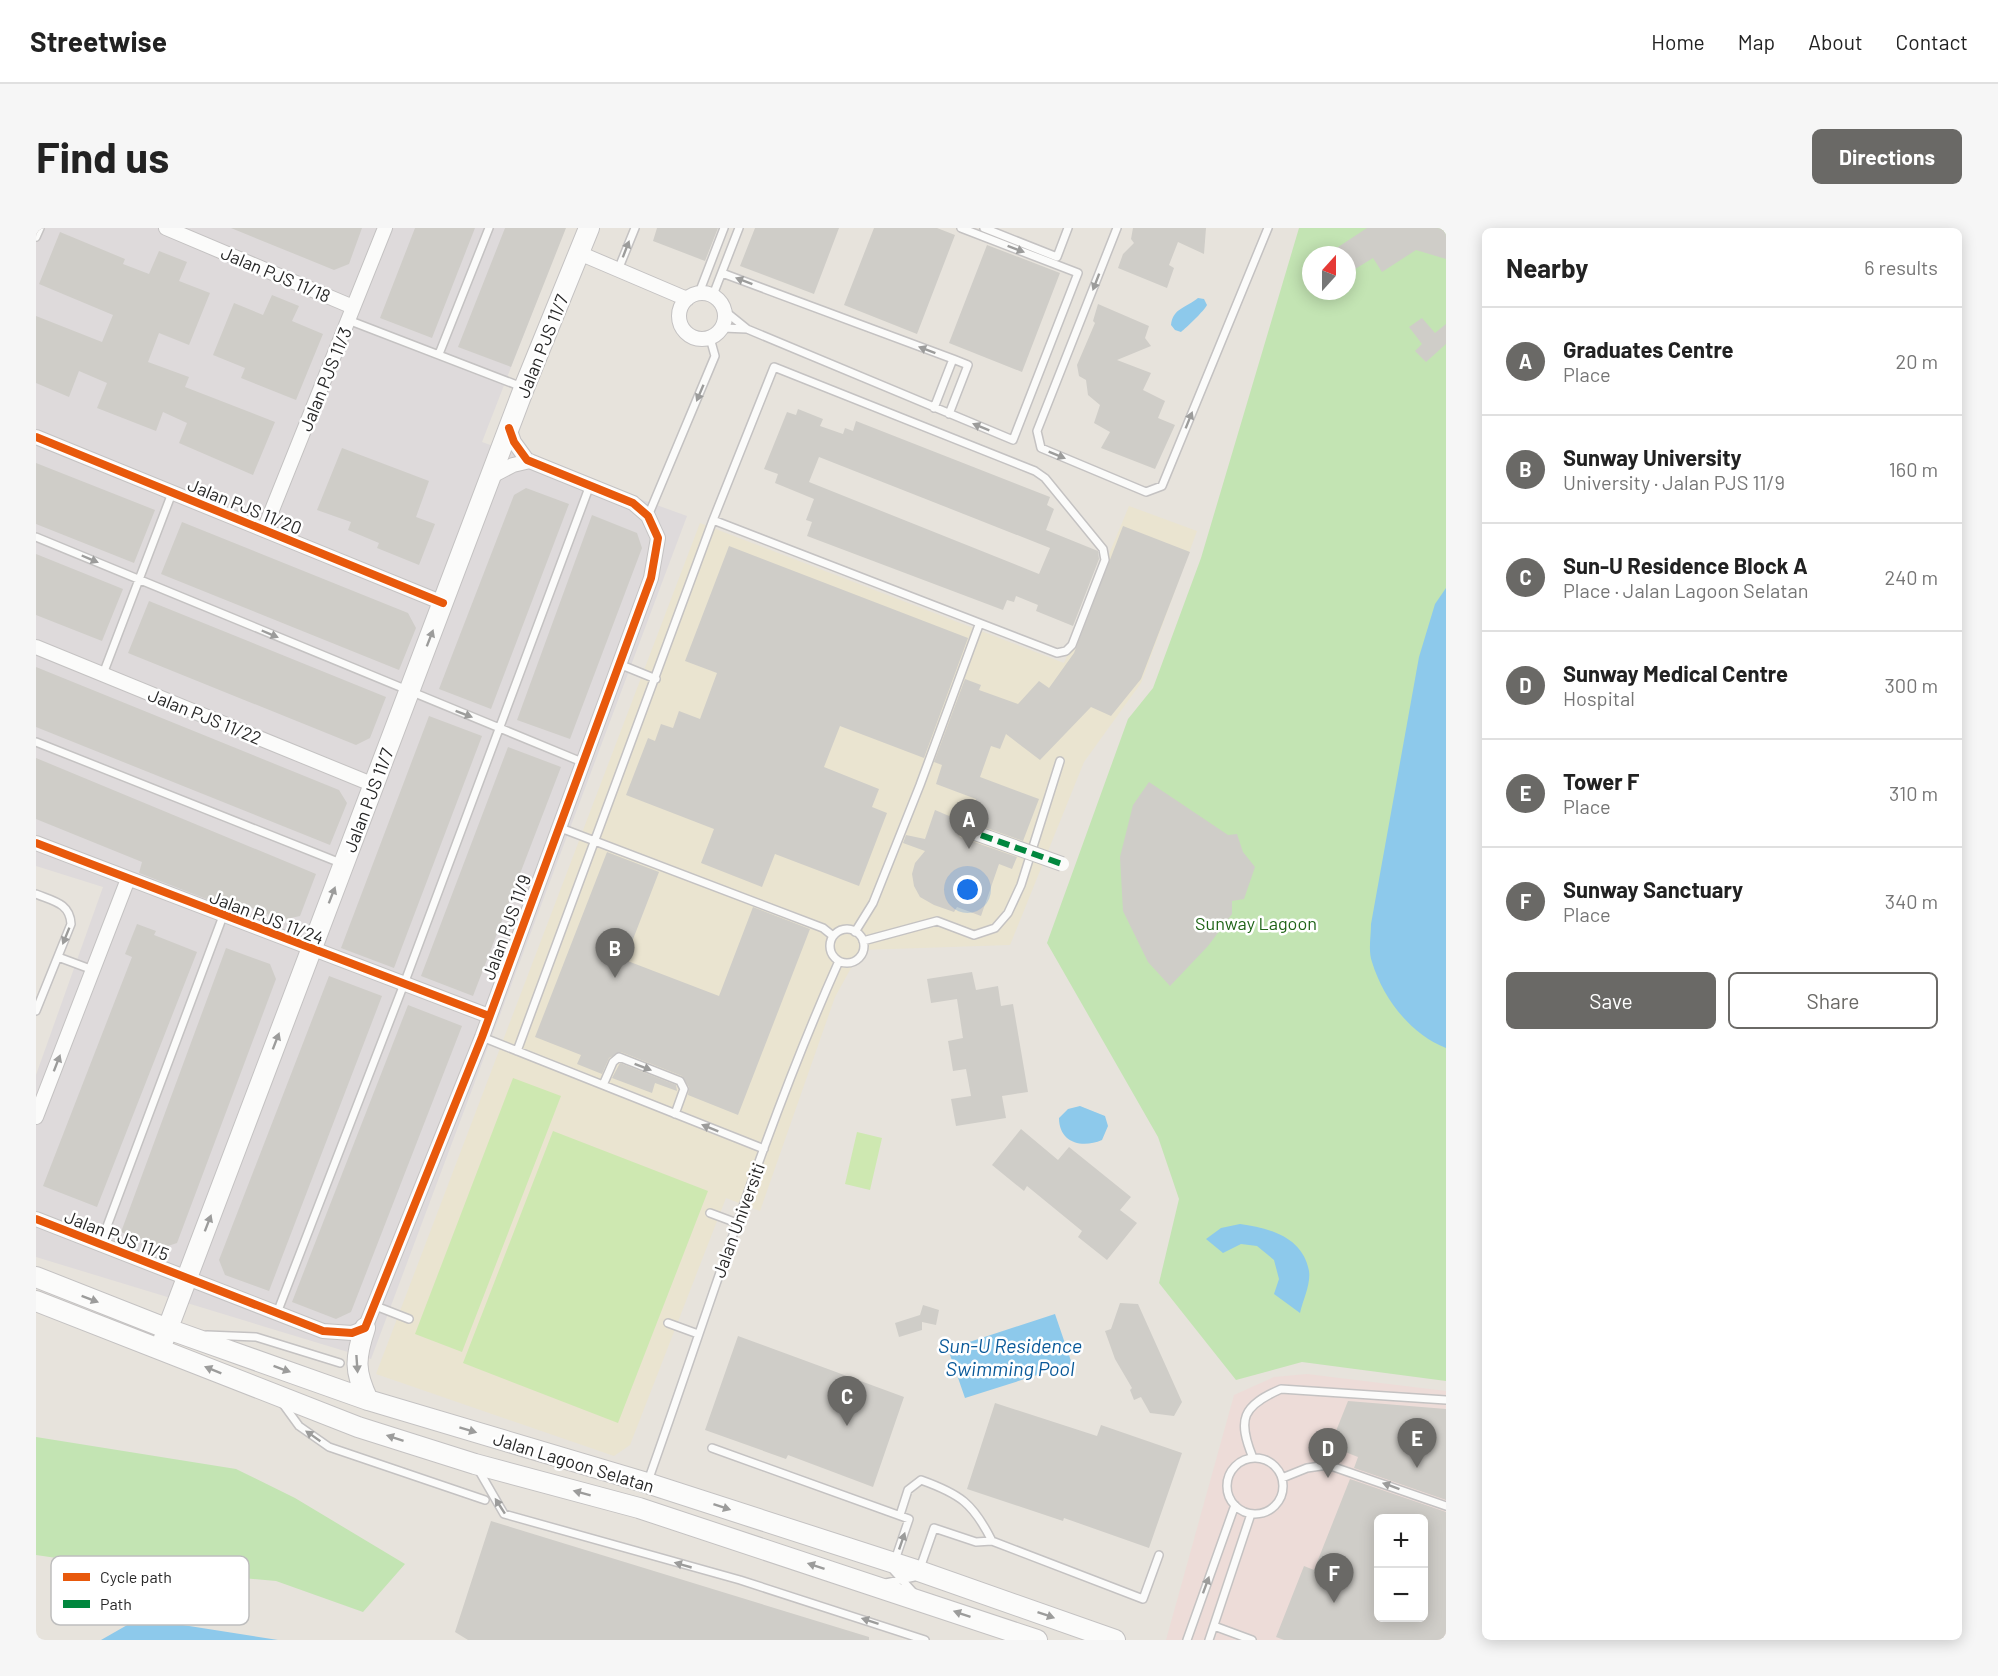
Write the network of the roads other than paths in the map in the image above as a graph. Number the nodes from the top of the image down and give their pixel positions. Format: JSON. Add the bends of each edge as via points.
{"nodes":[{"id":1,"x":40,"y":228,"type":"edge"},
{"id":2,"x":166,"y":228,"type":"edge"},
{"id":3,"x":385,"y":228,"type":"edge"},
{"id":4,"x":489,"y":228,"type":"edge"},
{"id":5,"x":589,"y":228,"type":"edge"},
{"id":6,"x":634,"y":228,"type":"edge"},
{"id":7,"x":724,"y":228,"type":"edge"},
{"id":8,"x":739,"y":228,"type":"edge"},
{"id":9,"x":962,"y":228,"type":"edge"},
{"id":10,"x":984,"y":228,"type":"edge"},
{"id":11,"x":1068,"y":228,"type":"edge"},
{"id":12,"x":1117,"y":228,"type":"edge"},
{"id":13,"x":1268,"y":228,"type":"edge"},
{"id":14,"x":36,"y":237,"type":"edge"},
{"id":15,"x":579,"y":253,"type":"junction"},
{"id":16,"x":618,"y":270,"type":"junction"},
{"id":17,"x":722,"y":273,"type":"junction"},
{"id":18,"x":700,"y":295,"type":"junction"},
{"id":19,"x":354,"y":307,"type":"junction"},
{"id":20,"x":726,"y":312,"type":"junction"},
{"id":21,"x":348,"y":320,"type":"junction"},
{"id":22,"x":723,"y":328,"type":"junction"},
{"id":23,"x":747,"y":329,"type":"junction"},
{"id":24,"x":710,"y":338,"type":"junction"},
{"id":25,"x":439,"y":354,"type":"junction"},
{"id":26,"x":953,"y":359,"type":"junction"},
{"id":27,"x":524,"y":388,"type":"junction"},
{"id":28,"x":934,"y":408,"type":"junction"},
{"id":29,"x":949,"y":414,"type":"junction"},
{"id":30,"x":509,"y":428,"type":"junction"},
{"id":31,"x":36,"y":437,"type":"edge"},
{"id":32,"x":531,"y":461,"type":"junction"},
{"id":33,"x":492,"y":476,"type":"junction"},
{"id":34,"x":590,"y":485,"type":"junction"},
{"id":35,"x":172,"y":493,"type":"junction"},
{"id":36,"x":648,"y":516,"type":"junction"},
{"id":37,"x":713,"y":520,"type":"junction"},
{"id":38,"x":264,"y":530,"type":"junction"},
{"id":39,"x":36,"y":537,"type":"edge"},
{"id":40,"x":139,"y":580,"type":"junction"},
{"id":41,"x":443,"y":603,"type":"junction"},
{"id":42,"x":979,"y":625,"type":"junction"},
{"id":43,"x":36,"y":647,"type":"edge"},
{"id":44,"x":619,"y":664,"type":"junction"},
{"id":45,"x":103,"y":674,"type":"junction"},
{"id":46,"x":656,"y":679,"type":"junction"},
{"id":47,"x":410,"y":692,"type":"junction"},
{"id":48,"x":500,"y":728,"type":"junction"},
{"id":49,"x":36,"y":742,"type":"edge"},
{"id":50,"x":1060,"y":761,"type":"dead end"},
{"id":51,"x":582,"y":762,"type":"junction"},
{"id":52,"x":374,"y":785,"type":"junction"},
{"id":53,"x":558,"y":827,"type":"junction"},
{"id":54,"x":964,"y":829,"type":"dead end"},
{"id":55,"x":596,"y":841,"type":"junction"},
{"id":56,"x":36,"y":843,"type":"edge"},
{"id":57,"x":344,"y":864,"type":"junction"},
{"id":58,"x":1062,"y":864,"type":"dead end"},
{"id":59,"x":128,"y":879,"type":"junction"},
{"id":60,"x":36,"y":894,"type":"edge"},
{"id":61,"x":223,"y":916,"type":"junction"},
{"id":62,"x":855,"y":932,"type":"junction"},
{"id":63,"x":833,"y":936,"type":"junction"},
{"id":64,"x":863,"y":941,"type":"junction"},
{"id":65,"x":311,"y":950,"type":"junction"},
{"id":66,"x":58,"y":957,"type":"junction"},
{"id":67,"x":839,"y":961,"type":"junction"},
{"id":68,"x":93,"y":970,"type":"junction"},
{"id":69,"x":404,"y":984,"type":"junction"},
{"id":70,"x":36,"y":1011,"type":"edge"},
{"id":71,"x":489,"y":1016,"type":"junction"},
{"id":72,"x":482,"y":1036,"type":"junction"},
{"id":73,"x":517,"y":1051,"type":"junction"},
{"id":74,"x":603,"y":1085,"type":"junction"},
{"id":75,"x":675,"y":1114,"type":"junction"},
{"id":76,"x":36,"y":1118,"type":"edge"},
{"id":77,"x":764,"y":1149,"type":"junction"},
{"id":78,"x":710,"y":1213,"type":"dead end"},
{"id":79,"x":36,"y":1219,"type":"edge"},
{"id":80,"x":737,"y":1223,"type":"junction"},
{"id":81,"x":100,"y":1246,"type":"junction"},
{"id":82,"x":36,"y":1277,"type":"edge"},
{"id":83,"x":187,"y":1278,"type":"junction"},
{"id":84,"x":36,"y":1301,"type":"edge"},
{"id":85,"x":373,"y":1305,"type":"junction"},
{"id":86,"x":277,"y":1314,"type":"junction"},
{"id":87,"x":409,"y":1319,"type":"dead end"},
{"id":88,"x":668,"y":1323,"type":"dead end"},
{"id":89,"x":365,"y":1328,"type":"junction"},
{"id":90,"x":176,"y":1332,"type":"junction"},
{"id":91,"x":698,"y":1334,"type":"junction"},
{"id":92,"x":160,"y":1349,"type":"junction"},
{"id":93,"x":340,"y":1362,"type":"dead end"},
{"id":94,"x":279,"y":1397,"type":"junction"},
{"id":95,"x":368,"y":1400,"type":"junction"},
{"id":96,"x":1446,"y":1400,"type":"edge"},
{"id":97,"x":712,"y":1448,"type":"dead end"},
{"id":98,"x":1254,"y":1458,"type":"junction"},
{"id":99,"x":475,"y":1464,"type":"junction"},
{"id":100,"x":1282,"y":1478,"type":"junction"},
{"id":101,"x":647,"y":1483,"type":"junction"},
{"id":102,"x":485,"y":1500,"type":"dead end"},
{"id":103,"x":1235,"y":1505,"type":"junction"},
{"id":104,"x":1446,"y":1506,"type":"edge"},
{"id":105,"x":639,"y":1508,"type":"junction"},
{"id":106,"x":1251,"y":1514,"type":"junction"},
{"id":107,"x":900,"y":1515,"type":"junction"},
{"id":108,"x":992,"y":1541,"type":"junction"},
{"id":109,"x":1159,"y":1555,"type":"dead end"},
{"id":110,"x":905,"y":1572,"type":"junction"},
{"id":111,"x":872,"y":1584,"type":"junction"},
{"id":112,"x":922,"y":1600,"type":"junction"},
{"id":113,"x":1215,"y":1626,"type":"junction"},
{"id":114,"x":925,"y":1640,"type":"edge"},
{"id":115,"x":1037,"y":1640,"type":"edge"},
{"id":116,"x":1115,"y":1640,"type":"edge"},
{"id":117,"x":1187,"y":1640,"type":"edge"},
{"id":118,"x":1209,"y":1640,"type":"edge"},
{"id":119,"x":1252,"y":1640,"type":"edge"}],
"edges":[{"from":1,"to":14,"type":"lane"},
{"from":2,"to":19,"type":"street","name":"Jalan PJS 11/18"},
{"from":3,"to":19,"type":"street","name":"Jalan PJS 11/3"},
{"from":4,"to":25,"type":"lane"},
{"from":5,"to":15,"type":"main road","name":"Jalan PJS 11/7"},
{"from":16,"to":6,"type":"lane","one_way":true},
{"from":7,"to":18,"type":"lane"},
{"from":8,"to":17,"type":"lane"},
{"from":9,"to":29,"type":"lane","one_way":true,"via":[[1078,273],[1013,440]]},
{"from":10,"to":11,"type":"lane","via":[[1057,257]]},
{"from":12,"to":13,"type":"lane","one_way":true,"via":[[1037,431],[1041,448],[1146,492],[1162,486]]},
{"from":15,"to":16,"type":"street"},
{"from":15,"to":27,"type":"main road","name":"Jalan PJS 11/7"},
{"from":16,"to":18,"type":"street"},
{"from":17,"to":18,"type":"lane"},
{"from":26,"to":17,"type":"lane","one_way":true},
{"from":18,"to":20,"type":"street","via":[[723,305]]},
{"from":18,"to":24,"type":"street","via":[[679,312],[682,328],[695,338]]},
{"from":19,"to":21,"type":"street","name":"Jalan PJS 11/3"},
{"from":20,"to":22,"type":"street"},
{"from":20,"to":23,"type":"lane"},
{"from":21,"to":25,"type":"lane"},
{"from":21,"to":38,"type":"street","name":"Jalan PJS 11/3"},
{"from":22,"to":23,"type":"lane"},
{"from":22,"to":24,"type":"street"},
{"from":23,"to":28,"type":"lane"},
{"from":24,"to":36,"type":"lane","one_way":true,"via":[[715,356]]},
{"from":25,"to":27,"type":"lane"},
{"from":26,"to":28,"type":"lane"},
{"from":26,"to":29,"type":"lane","via":[[968,365]]},
{"from":27,"to":30,"type":"main road","name":"Jalan PJS 11/7"},
{"from":28,"to":29,"type":"lane"},
{"from":30,"to":32,"type":"street","via":[[514,442]]},
{"from":30,"to":33,"type":"main road","name":"Jalan PJS 11/7"},
{"from":31,"to":35,"type":"street","name":"Jalan PJS 11/20"},
{"from":32,"to":33,"type":"street"},
{"from":32,"to":34,"type":"street"},
{"from":33,"to":41,"type":"main road","name":"Jalan PJS 11/7"},
{"from":34,"to":36,"type":"street","via":[[633,503]]},
{"from":34,"to":48,"type":"lane"},
{"from":35,"to":38,"type":"street","name":"Jalan PJS 11/20"},
{"from":35,"to":40,"type":"lane"},
{"from":36,"to":44,"type":"street","name":"Jalan PJS 11/9","via":[[658,538],[656,558]]},
{"from":37,"to":42,"type":"lane"},
{"from":37,"to":42,"type":"lane","via":[[774,367],[1017,462],[1045,478],[1099,541],[1105,560],[1072,645],[1066,651],[1057,653]]},
{"from":37,"to":46,"type":"lane"},
{"from":38,"to":41,"type":"street","name":"Jalan PJS 11/20"},
{"from":39,"to":40,"type":"lane","one_way":true},
{"from":40,"to":45,"type":"lane"},
{"from":40,"to":47,"type":"lane","one_way":true},
{"from":47,"to":41,"type":"main road","name":"Jalan PJS 11/7","one_way":true},
{"from":42,"to":62,"type":"lane","via":[[873,903]]},
{"from":43,"to":45,"type":"street","name":"Jalan PJS 11/22"},
{"from":44,"to":46,"type":"lane"},
{"from":44,"to":51,"type":"street","name":"Jalan PJS 11/9"},
{"from":45,"to":52,"type":"street","name":"Jalan PJS 11/22"},
{"from":46,"to":55,"type":"lane"},
{"from":47,"to":48,"type":"lane","one_way":true},
{"from":47,"to":52,"type":"main road","name":"Jalan PJS 11/7"},
{"from":48,"to":51,"type":"lane"},
{"from":48,"to":69,"type":"lane"},
{"from":49,"to":57,"type":"lane"},
{"from":50,"to":64,"type":"lane","via":[[1021,885],[1008,913],[995,928],[974,934],[937,921]]},
{"from":51,"to":53,"type":"street","name":"Jalan PJS 11/9"},
{"from":52,"to":57,"type":"main road","name":"Jalan PJS 11/7"},
{"from":53,"to":55,"type":"lane"},
{"from":53,"to":71,"type":"street","name":"Jalan PJS 11/9"},
{"from":54,"to":58,"type":"street","bridge":true},
{"from":55,"to":63,"type":"lane","via":[[823,928]]},
{"from":55,"to":73,"type":"lane"},
{"from":56,"to":59,"type":"street","name":"Jalan PJS 11/24"},
{"from":65,"to":57,"type":"main road","name":"Jalan PJS 11/7","one_way":true},
{"from":59,"to":61,"type":"street","name":"Jalan PJS 11/24"},
{"from":59,"to":68,"type":"street"},
{"from":60,"to":66,"type":"lane","one_way":true,"via":[[64,905],[70,913],[71,924]]},
{"from":61,"to":65,"type":"street","name":"Jalan PJS 11/24"},
{"from":61,"to":81,"type":"lane"},
{"from":62,"to":63,"type":"lane","via":[[842,930]]},
{"from":62,"to":64,"type":"lane"},
{"from":63,"to":67,"type":"lane","via":[[831,951]]},
{"from":64,"to":67,"type":"lane","via":[[863,952],[856,960]]},
{"from":65,"to":69,"type":"street","name":"Jalan PJS 11/24"},
{"from":83,"to":65,"type":"main road","name":"Jalan PJS 11/7","one_way":true},
{"from":66,"to":68,"type":"lane"},
{"from":66,"to":70,"type":"lane"},
{"from":67,"to":77,"type":"lane","name":"Jalan Universiti"},
{"from":76,"to":68,"type":"street","one_way":true},
{"from":69,"to":71,"type":"street","name":"Jalan PJS 11/24"},
{"from":69,"to":86,"type":"lane"},
{"from":71,"to":72,"type":"street","name":"Jalan PJS 11/9"},
{"from":72,"to":73,"type":"lane"},
{"from":72,"to":85,"type":"street","name":"Jalan PJS 11/9"},
{"from":73,"to":74,"type":"lane"},
{"from":74,"to":75,"type":"lane"},
{"from":74,"to":75,"type":"lane","one_way":true,"via":[[619,1057],[680,1081],[684,1089]]},
{"from":77,"to":75,"type":"lane","one_way":true},
{"from":77,"to":80,"type":"lane","name":"Jalan Universiti"},
{"from":78,"to":80,"type":"lane"},
{"from":79,"to":81,"type":"street","name":"Jalan PJS 11/5"},
{"from":80,"to":91,"type":"lane","name":"Jalan Universiti"},
{"from":81,"to":83,"type":"street","name":"Jalan PJS 11/5"},
{"from":82,"to":90,"type":"main road","name":"Jalan Lagoon Selatan","one_way":true},
{"from":83,"to":86,"type":"street"},
{"from":83,"to":90,"type":"main road","name":"Jalan PJS 11/7"},
{"from":84,"to":92,"type":"main road","name":"Jalan Lagoon Selatan"},
{"from":85,"to":87,"type":"lane"},
{"from":85,"to":89,"type":"street","name":"Jalan PJS 11/9"},
{"from":86,"to":89,"type":"street","via":[[323,1331],[352,1333]]},
{"from":88,"to":91,"type":"lane"},
{"from":89,"to":95,"type":"main road","one_way":true,"via":[[357,1353],[357,1370]]},
{"from":90,"to":92,"type":"main road","name":"Jalan PJS 11/7"},
{"from":90,"to":93,"type":"lane","via":[[256,1337]]},
{"from":90,"to":95,"type":"main road","name":"Jalan Lagoon Selatan","one_way":true},
{"from":91,"to":101,"type":"lane","name":"Jalan Universiti"},
{"from":94,"to":92,"type":"main road","name":"Jalan Lagoon Selatan","one_way":true},
{"from":99,"to":94,"type":"main road","name":"Jalan Lagoon Selatan","one_way":true},
{"from":102,"to":94,"type":"lane","one_way":true,"via":[[329,1447],[299,1426]]},
{"from":95,"to":101,"type":"main road","name":"Jalan Lagoon Selatan","one_way":true},
{"from":96,"to":98,"type":"lane","via":[[1281,1389],[1257,1400],[1248,1410],[1243,1434]]},
{"from":97,"to":107,"type":"lane"},
{"from":98,"to":100,"type":"lane","via":[[1271,1463]]},
{"from":98,"to":103,"type":"lane","via":[[1237,1465],[1227,1480]]},
{"from":105,"to":99,"type":"main road","name":"Jalan Lagoon Selatan","one_way":true},
{"from":114,"to":99,"type":"lane","one_way":true,"via":[[740,1580],[504,1514]]},
{"from":104,"to":100,"type":"lane","one_way":true,"via":[[1328,1465],[1316,1465]]},
{"from":100,"to":106,"type":"lane","via":[[1281,1496],[1276,1504]]},
{"from":101,"to":105,"type":"main road"},
{"from":101,"to":110,"type":"main road","name":"Jalan Lagoon Selatan","one_way":true},
{"from":103,"to":106,"type":"lane"},
{"from":117,"to":103,"type":"lane","one_way":true},
{"from":111,"to":105,"type":"main road","name":"Jalan Lagoon Selatan","one_way":true},
{"from":106,"to":113,"type":"lane"},
{"from":107,"to":108,"type":"lane","via":[[909,1490],[921,1480],[962,1497],[976,1512]]},
{"from":110,"to":107,"type":"lane","one_way":true,"via":[[909,1519]]},
{"from":108,"to":109,"type":"lane","via":[[1143,1599]]},
{"from":108,"to":110,"type":"lane","via":[[976,1542],[934,1528],[927,1548]]},
{"from":110,"to":111,"type":"lane"},
{"from":110,"to":112,"type":"lane"},
{"from":110,"to":116,"type":"main road","name":"Jalan Lagoon Selatan","one_way":true},
{"from":111,"to":112,"type":"main road","name":"Jalan Lagoon Selatan"},
{"from":115,"to":112,"type":"main road","name":"Jalan Lagoon Selatan","one_way":true},
{"from":113,"to":118,"type":"lane"},
{"from":113,"to":119,"type":"lane"}]}
